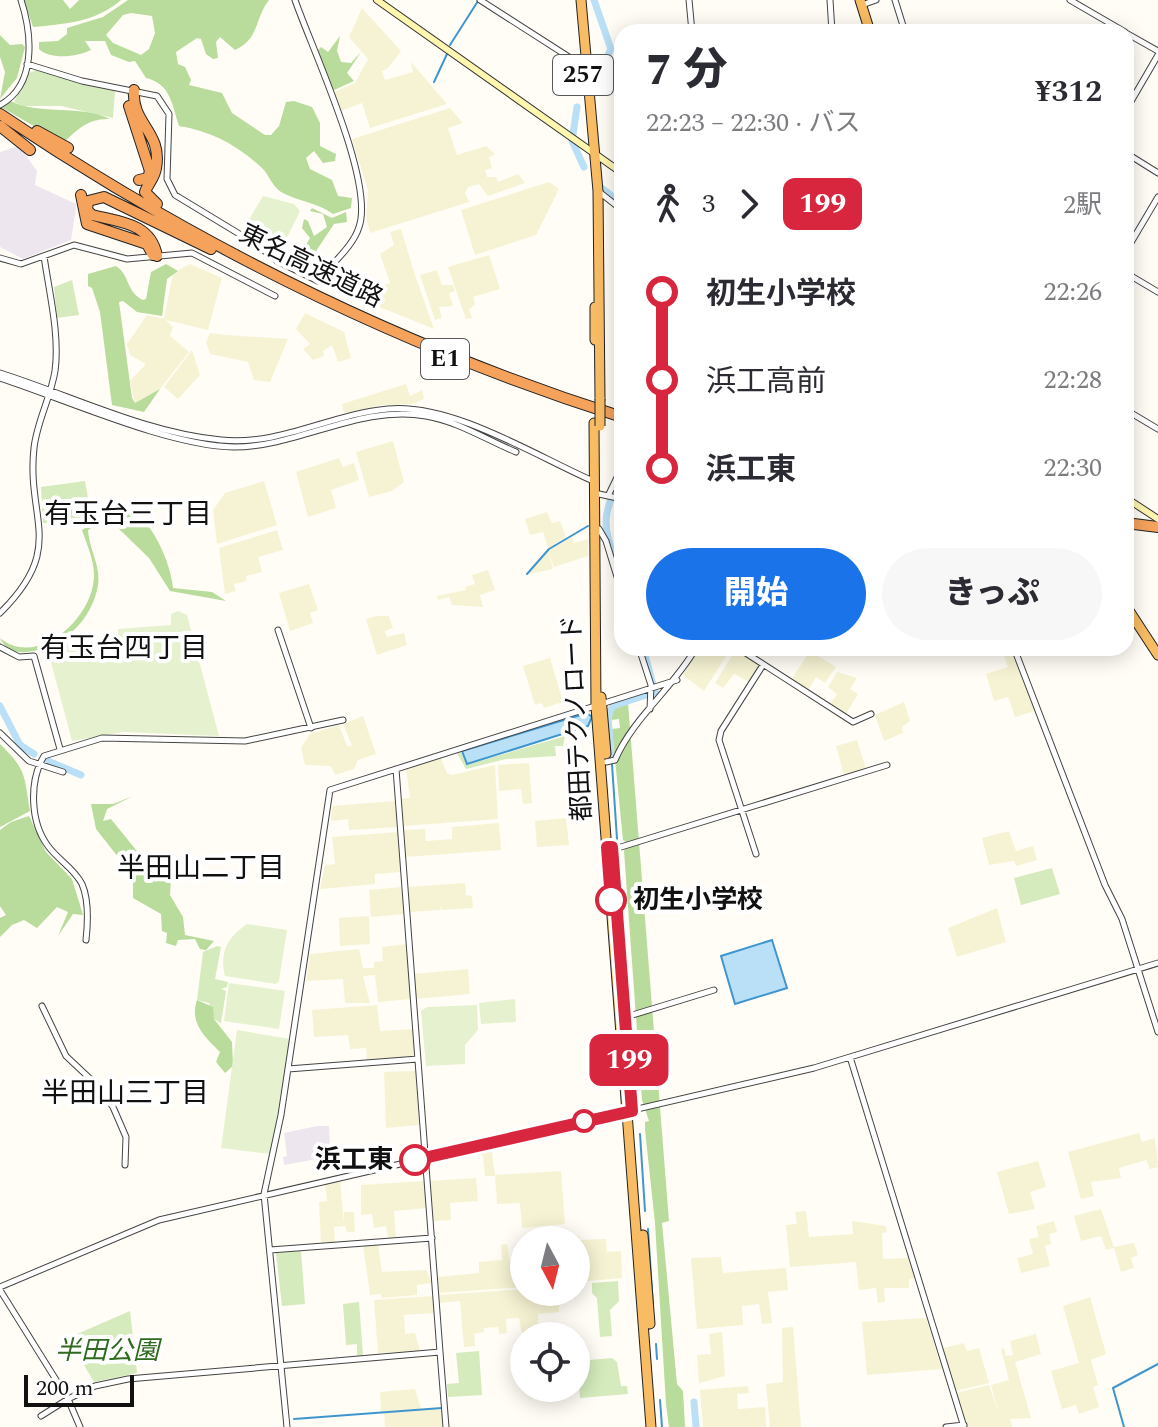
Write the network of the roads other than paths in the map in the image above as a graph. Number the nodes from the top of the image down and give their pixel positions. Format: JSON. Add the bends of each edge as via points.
{"nodes":[{"id":1,"x":21,"y":0,"type":"edge"},
{"id":2,"x":295,"y":0,"type":"edge"},
{"id":3,"x":377,"y":0,"type":"edge"},
{"id":4,"x":480,"y":0,"type":"edge"},
{"id":5,"x":578,"y":0,"type":"edge"},
{"id":6,"x":689,"y":0,"type":"edge"},
{"id":7,"x":830,"y":0,"type":"edge"},
{"id":8,"x":876,"y":0,"type":"edge"},
{"id":9,"x":895,"y":0,"type":"edge"},
{"id":10,"x":1070,"y":0,"type":"edge"},
{"id":11,"x":861,"y":2,"type":"edge"},
{"id":12,"x":691,"y":24,"type":"edge"},
{"id":13,"x":832,"y":24,"type":"edge"},
{"id":14,"x":868,"y":24,"type":"edge"},
{"id":15,"x":902,"y":24,"type":"edge"},
{"id":16,"x":1112,"y":24,"type":"edge"},
{"id":17,"x":1134,"y":37,"type":"edge"},
{"id":18,"x":1158,"y":53,"type":"edge"},
{"id":19,"x":27,"y":64,"type":"junction"},
{"id":20,"x":584,"y":67,"type":"junction"},
{"id":21,"x":614,"y":86,"type":"edge"},
{"id":22,"x":132,"y":90,"type":"junction"},
{"id":23,"x":1134,"y":96,"type":"edge"},
{"id":24,"x":0,"y":110,"type":"edge"},
{"id":25,"x":0,"y":124,"type":"edge"},
{"id":26,"x":68,"y":148,"type":"dead end"},
{"id":27,"x":30,"y":150,"type":"dead end"},
{"id":28,"x":592,"y":151,"type":"junction"},
{"id":29,"x":1134,"y":158,"type":"edge"},
{"id":30,"x":614,"y":167,"type":"edge"},
{"id":31,"x":1158,"y":173,"type":"edge"},
{"id":32,"x":139,"y":180,"type":"dead end"},
{"id":33,"x":598,"y":191,"type":"junction"},
{"id":34,"x":81,"y":195,"type":"dead end"},
{"id":35,"x":1158,"y":197,"type":"edge"},
{"id":36,"x":614,"y":204,"type":"edge"},
{"id":37,"x":1134,"y":238,"type":"edge"},
{"id":38,"x":213,"y":247,"type":"junction"},
{"id":39,"x":44,"y":256,"type":"junction"},
{"id":40,"x":156,"y":256,"type":"junction"},
{"id":41,"x":0,"y":258,"type":"edge"},
{"id":42,"x":1134,"y":278,"type":"edge"},
{"id":43,"x":1158,"y":292,"type":"edge"},
{"id":44,"x":275,"y":296,"type":"dead end"},
{"id":45,"x":0,"y":375,"type":"edge"},
{"id":46,"x":49,"y":392,"type":"junction"},
{"id":47,"x":597,"y":398,"type":"junction"},
{"id":48,"x":614,"y":414,"type":"edge"},
{"id":49,"x":1134,"y":415,"type":"edge"},
{"id":50,"x":614,"y":420,"type":"edge"},
{"id":51,"x":597,"y":425,"type":"junction"},
{"id":52,"x":1158,"y":429,"type":"edge"},
{"id":53,"x":516,"y":452,"type":"dead end"},
{"id":54,"x":593,"y":481,"type":"junction"},
{"id":55,"x":614,"y":482,"type":"edge"},
{"id":56,"x":607,"y":495,"type":"junction"},
{"id":57,"x":614,"y":497,"type":"edge"},
{"id":58,"x":1134,"y":504,"type":"edge"},
{"id":59,"x":1157,"y":521,"type":"edge"},
{"id":60,"x":1134,"y":522,"type":"edge"},
{"id":61,"x":599,"y":529,"type":"junction"},
{"id":62,"x":1134,"y":531,"type":"edge"},
{"id":63,"x":1158,"y":533,"type":"edge"},
{"id":64,"x":614,"y":567,"type":"edge"},
{"id":65,"x":0,"y":613,"type":"edge"},
{"id":66,"x":1134,"y":618,"type":"edge"},
{"id":67,"x":278,"y":630,"type":"dead end"},
{"id":68,"x":0,"y":647,"type":"edge"},
{"id":69,"x":1158,"y":655,"type":"edge"},
{"id":70,"x":642,"y":656,"type":"edge"},
{"id":71,"x":691,"y":656,"type":"edge"},
{"id":72,"x":750,"y":656,"type":"edge"},
{"id":73,"x":1017,"y":656,"type":"edge"},
{"id":74,"x":763,"y":665,"type":"junction"},
{"id":75,"x":677,"y":680,"type":"junction"},
{"id":76,"x":653,"y":691,"type":"junction"},
{"id":77,"x":599,"y":706,"type":"junction"},
{"id":78,"x":650,"y":710,"type":"junction"},
{"id":79,"x":871,"y":714,"type":"dead end"},
{"id":80,"x":343,"y":720,"type":"dead end"},
{"id":81,"x":311,"y":728,"type":"junction"},
{"id":82,"x":0,"y":733,"type":"edge"},
{"id":83,"x":60,"y":749,"type":"junction"},
{"id":84,"x":42,"y":759,"type":"junction"},
{"id":85,"x":610,"y":761,"type":"junction"},
{"id":86,"x":887,"y":765,"type":"dead end"},
{"id":87,"x":396,"y":769,"type":"junction"},
{"id":88,"x":63,"y":772,"type":"dead end"},
{"id":89,"x":742,"y":809,"type":"junction"},
{"id":90,"x":610,"y":847,"type":"junction"},
{"id":91,"x":756,"y":854,"type":"dead end"},
{"id":92,"x":86,"y":940,"type":"dead end"},
{"id":93,"x":1158,"y":963,"type":"edge"},
{"id":94,"x":1137,"y":969,"type":"junction"},
{"id":95,"x":714,"y":990,"type":"dead end"},
{"id":96,"x":42,"y":1006,"type":"dead end"},
{"id":97,"x":626,"y":1017,"type":"junction"},
{"id":98,"x":1158,"y":1032,"type":"edge"},
{"id":99,"x":850,"y":1057,"type":"junction"},
{"id":100,"x":418,"y":1059,"type":"junction"},
{"id":101,"x":288,"y":1069,"type":"junction"},
{"id":102,"x":630,"y":1111,"type":"junction"},
{"id":103,"x":425,"y":1158,"type":"junction"},
{"id":104,"x":125,"y":1165,"type":"dead end"},
{"id":105,"x":264,"y":1194,"type":"junction"},
{"id":106,"x":432,"y":1238,"type":"junction"},
{"id":107,"x":270,"y":1250,"type":"junction"},
{"id":108,"x":0,"y":1288,"type":"edge"},
{"id":109,"x":440,"y":1352,"type":"junction"},
{"id":110,"x":280,"y":1364,"type":"junction"},
{"id":111,"x":68,"y":1399,"type":"junction"},
{"id":112,"x":41,"y":1416,"type":"dead end"},
{"id":113,"x":964,"y":1426,"type":"edge"},
{"id":114,"x":80,"y":1427,"type":"edge"},
{"id":115,"x":287,"y":1427,"type":"edge"},
{"id":116,"x":446,"y":1427,"type":"edge"},
{"id":117,"x":654,"y":1427,"type":"edge"},
{"id":118,"x":946,"y":1427,"type":"edge"}],
"edges":[{"from":1,"to":19,"type":"street","via":[[30,43]]},
{"from":2,"to":22,"type":"street","via":[[363,197],[356,234],[318,281],[279,263],[175,195],[167,179],[169,114],[153,94]]},
{"from":3,"to":28,"type":"main road"},
{"from":4,"to":20,"type":"street"},
{"from":5,"to":20,"type":"highway","number":"257"},
{"from":6,"to":12,"type":"street"},
{"from":7,"to":13,"type":"street"},
{"from":8,"to":11,"type":"street"},
{"from":9,"to":15,"type":"street"},
{"from":10,"to":16,"type":"street"},
{"from":11,"to":14,"type":"highway"},
{"from":17,"to":18,"type":"street"},
{"from":18,"to":23,"type":"street"},
{"from":19,"to":22,"type":"street"},
{"from":19,"to":24,"type":"street","via":[[17,92]]},
{"from":20,"to":21,"type":"street"},
{"from":20,"to":28,"type":"highway","number":"257"},
{"from":22,"to":32,"type":"highway","via":[[130,112],[150,171],[146,180]]},
{"from":22,"to":38,"type":"highway","via":[[134,109],[157,144],[147,198]]},
{"from":24,"to":26,"type":"highway"},
{"from":24,"to":38,"type":"highway","name":"東名高速道路","number":"E1"},
{"from":25,"to":27,"type":"highway"},
{"from":25,"to":38,"type":"highway","name":"東名高速道路","number":"E1"},
{"from":28,"to":30,"type":"main road"},
{"from":28,"to":33,"type":"highway","name":"都田テクノロード","number":"257"},
{"from":28,"to":47,"type":"highway","name":"都田テクノロード","number":"257"},
{"from":29,"to":31,"type":"street"},
{"from":33,"to":36,"type":"street"},
{"from":33,"to":47,"type":"highway","name":"都田テクノロード","number":"257"},
{"from":34,"to":40,"type":"highway","via":[[87,224],[147,244]]},
{"from":35,"to":37,"type":"street"},
{"from":38,"to":40,"type":"highway","via":[[104,197],[88,201],[92,215],[145,231]]},
{"from":38,"to":48,"type":"highway","name":"東名高速道路","number":"E1","via":[[401,334]]},
{"from":38,"to":50,"type":"highway","name":"東名高速道路","number":"E1","via":[[411,345]]},
{"from":39,"to":40,"type":"street","via":[[74,245],[122,258]]},
{"from":39,"to":41,"type":"street","via":[[21,264]]},
{"from":39,"to":46,"type":"street","via":[[56,354]]},
{"from":40,"to":44,"type":"street","via":[[202,256]]},
{"from":42,"to":43,"type":"street"},
{"from":45,"to":46,"type":"street"},
{"from":46,"to":53,"type":"street","via":[[166,434],[221,446],[274,443],[401,413],[439,419]]},
{"from":46,"to":54,"type":"street","via":[[181,434],[234,441],[279,438],[387,409],[429,411]]},
{"from":46,"to":65,"type":"street","via":[[33,456],[41,526],[37,556],[25,582]]},
{"from":47,"to":51,"type":"highway","name":"都田テクノロード","number":"257","bridge":true},
{"from":49,"to":52,"type":"street"},
{"from":51,"to":54,"type":"highway","name":"都田テクノロード","number":"257"},
{"from":51,"to":56,"type":"highway","name":"都田テクノロード","number":"257"},
{"from":54,"to":77,"type":"highway","name":"都田テクノロード","number":"257"},
{"from":55,"to":56,"type":"street"},
{"from":56,"to":57,"type":"street"},
{"from":56,"to":61,"type":"highway","name":"都田テクノロード","number":"257"},
{"from":58,"to":59,"type":"main road"},
{"from":59,"to":60,"type":"highway"},
{"from":61,"to":64,"type":"street"},
{"from":61,"to":77,"type":"highway","name":"都田テクノロード","number":"257"},
{"from":62,"to":63,"type":"highway"},
{"from":66,"to":69,"type":"highway"},
{"from":67,"to":81,"type":"street"},
{"from":68,"to":83,"type":"street","via":[[19,657],[34,656]]},
{"from":70,"to":76,"type":"street"},
{"from":71,"to":75,"type":"street"},
{"from":72,"to":74,"type":"street"},
{"from":73,"to":94,"type":"street"},
{"from":74,"to":79,"type":"street","via":[[853,722]]},
{"from":74,"to":89,"type":"street","via":[[719,736]]},
{"from":75,"to":76,"type":"street"},
{"from":75,"to":78,"type":"street"},
{"from":76,"to":77,"type":"street"},
{"from":76,"to":78,"type":"street"},
{"from":77,"to":85,"type":"highway","name":"都田テクノロード","number":"257"},
{"from":77,"to":87,"type":"street"},
{"from":77,"to":90,"type":"highway","name":"都田テクノロード","number":"257"},
{"from":78,"to":85,"type":"street"},
{"from":80,"to":81,"type":"street"},
{"from":81,"to":83,"type":"street","via":[[245,741],[111,737]]},
{"from":82,"to":84,"type":"street","via":[[29,761]]},
{"from":83,"to":84,"type":"street"},
{"from":84,"to":88,"type":"street"},
{"from":84,"to":92,"type":"street","via":[[34,789],[38,825],[49,847],[83,886]]},
{"from":85,"to":90,"type":"highway","name":"都田テクノロード","number":"257"},
{"from":86,"to":89,"type":"street"},
{"from":87,"to":100,"type":"street"},
{"from":87,"to":101,"type":"street","via":[[330,790]]},
{"from":89,"to":90,"type":"street"},
{"from":89,"to":91,"type":"street"},
{"from":90,"to":97,"type":"highway","name":"都田テクノロード","number":"257"},
{"from":90,"to":102,"type":"highway","name":"都田テクノロード","number":"257"},
{"from":93,"to":94,"type":"street"},
{"from":94,"to":98,"type":"street"},
{"from":94,"to":99,"type":"street"},
{"from":95,"to":97,"type":"street"},
{"from":96,"to":104,"type":"street","via":[[62,1051],[113,1107],[126,1137]]},
{"from":97,"to":102,"type":"highway","name":"都田テクノロード","number":"257"},
{"from":99,"to":102,"type":"street"},
{"from":99,"to":113,"type":"street"},
{"from":100,"to":101,"type":"street"},
{"from":100,"to":103,"type":"street"},
{"from":101,"to":105,"type":"street"},
{"from":102,"to":103,"type":"street"},
{"from":102,"to":117,"type":"highway","name":"都田テクノロード","number":"257"},
{"from":103,"to":105,"type":"street"},
{"from":103,"to":106,"type":"street"},
{"from":105,"to":107,"type":"street"},
{"from":105,"to":108,"type":"street","via":[[141,1226]]},
{"from":106,"to":107,"type":"street"},
{"from":106,"to":109,"type":"street"},
{"from":107,"to":110,"type":"street"},
{"from":108,"to":111,"type":"street"},
{"from":109,"to":110,"type":"street"},
{"from":109,"to":116,"type":"street"},
{"from":110,"to":111,"type":"street","via":[[120,1380]]},
{"from":110,"to":115,"type":"street"},
{"from":111,"to":112,"type":"street"},
{"from":111,"to":114,"type":"street"},
{"from":113,"to":118,"type":"street"}]}
